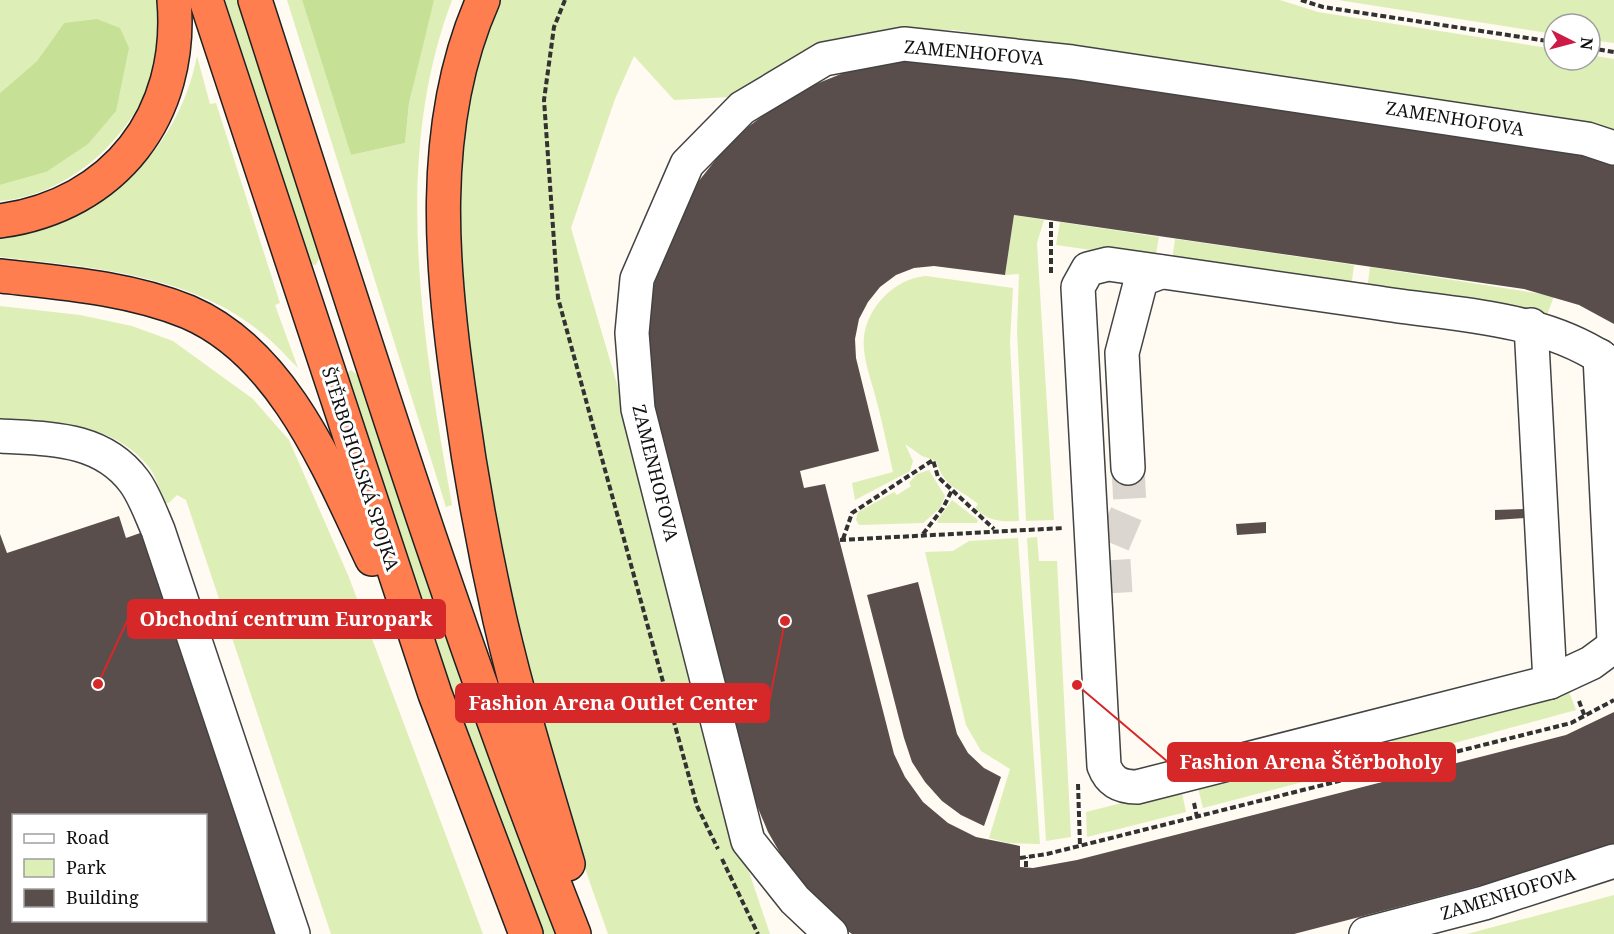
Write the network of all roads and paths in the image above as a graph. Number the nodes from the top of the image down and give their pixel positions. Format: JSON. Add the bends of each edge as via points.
{"nodes":[{"id":1,"x":174,"y":0,"type":"edge"},
{"id":2,"x":206,"y":0,"type":"edge"},
{"id":3,"x":255,"y":0,"type":"edge"},
{"id":4,"x":483,"y":0,"type":"edge"},
{"id":5,"x":565,"y":0,"type":"edge"},
{"id":6,"x":1301,"y":0,"type":"edge"},
{"id":7,"x":1542,"y":40,"type":"edge"},
{"id":8,"x":1614,"y":148,"type":"edge"},
{"id":9,"x":0,"y":221,"type":"edge"},
{"id":10,"x":1161,"y":272,"type":"junction"},
{"id":11,"x":0,"y":276,"type":"edge"},
{"id":12,"x":1531,"y":326,"type":"junction"},
{"id":13,"x":1607,"y":361,"type":"edge"},
{"id":14,"x":0,"y":436,"type":"edge"},
{"id":15,"x":1128,"y":468,"type":"tunnel mouth"},
{"id":16,"x":952,"y":490,"type":"junction"},
{"id":17,"x":1065,"y":528,"type":"dead end"},
{"id":18,"x":995,"y":530,"type":"junction"},
{"id":19,"x":922,"y":534,"type":"junction"},
{"id":20,"x":1116,"y":593,"type":"tunnel mouth"},
{"id":21,"x":1614,"y":641,"type":"edge"},
{"id":22,"x":1614,"y":646,"type":"edge"},
{"id":23,"x":1550,"y":682,"type":"junction"},
{"id":24,"x":435,"y":694,"type":"junction"},
{"id":25,"x":1614,"y":700,"type":"edge"},
{"id":26,"x":1122,"y":786,"type":"junction"},
{"id":27,"x":1026,"y":857,"type":"junction"},
{"id":28,"x":1020,"y":858,"type":"dead end"},
{"id":29,"x":1614,"y":861,"type":"edge"},
{"id":30,"x":1026,"y":867,"type":"dead end"},
{"id":31,"x":292,"y":934,"type":"edge"},
{"id":32,"x":526,"y":934,"type":"edge"},
{"id":33,"x":574,"y":934,"type":"edge"},
{"id":34,"x":588,"y":934,"type":"edge"},
{"id":35,"x":758,"y":934,"type":"edge"},
{"id":36,"x":831,"y":934,"type":"edge"},
{"id":37,"x":1366,"y":934,"type":"edge"}],
"edges":[{"from":1,"to":9,"type":"highway","via":[[174,36],[165,87],[154,118],[134,148],[104,178],[67,202]]},
{"from":2,"to":24,"type":"highway","name":"ŠTĚRBOHOLSKÁ SPOJKA"},
{"from":3,"to":33,"type":"highway","via":[[442,575]]},
{"from":4,"to":34,"type":"highway","via":[[459,72],[446,155],[444,215],[451,333],[470,471],[500,620]]},
{"from":5,"to":35,"type":"path","via":[[554,27],[544,100],[558,298],[697,806]]},
{"from":6,"to":7,"type":"path","via":[[1323,7]]},
{"from":8,"to":36,"type":"lane","name":"ZAMENHOFOVA","via":[[1587,139],[1084,64],[904,44],[824,59],[742,108],[687,164],[637,279],[632,333],[638,409],[748,841],[795,900]]},
{"from":10,"to":12,"type":"lane"},
{"from":10,"to":15,"type":"lane","via":[[1140,284],[1123,340]]},
{"from":10,"to":26,"type":"lane","via":[[1108,264],[1094,266],[1080,280],[1078,294],[1104,766],[1113,782]]},
{"from":11,"to":24,"type":"highway","via":[[98,288],[163,304],[206,322],[242,349],[276,384],[307,427]]},
{"from":12,"to":13,"type":"lane","via":[[1572,340]]},
{"from":12,"to":23,"type":"lane"},
{"from":13,"to":21,"type":"lane"},
{"from":14,"to":31,"type":"lane","via":[[72,441],[106,454],[134,481],[159,530]]},
{"from":16,"to":18,"type":"path"},
{"from":16,"to":19,"type":"path"},
{"from":16,"to":19,"type":"path","via":[[938,477],[933,460],[852,513],[841,539]]},
{"from":17,"to":18,"type":"path"},
{"from":18,"to":19,"type":"path"},
{"from":20,"to":26,"type":"lane","via":[[1121,699],[1110,765]]},
{"from":22,"to":23,"type":"lane","via":[[1591,663]]},
{"from":23,"to":26,"type":"lane","via":[[1137,787]]},
{"from":24,"to":32,"type":"highway","name":"ŠTĚRBOHOLSKÁ SPOJKA"},
{"from":25,"to":27,"type":"path","via":[[1571,723]]},
{"from":27,"to":28,"type":"path"},
{"from":27,"to":30,"type":"path"},
{"from":29,"to":37,"type":"lane","name":"ZAMENHOFOVA","via":[[1484,903]]}]}
